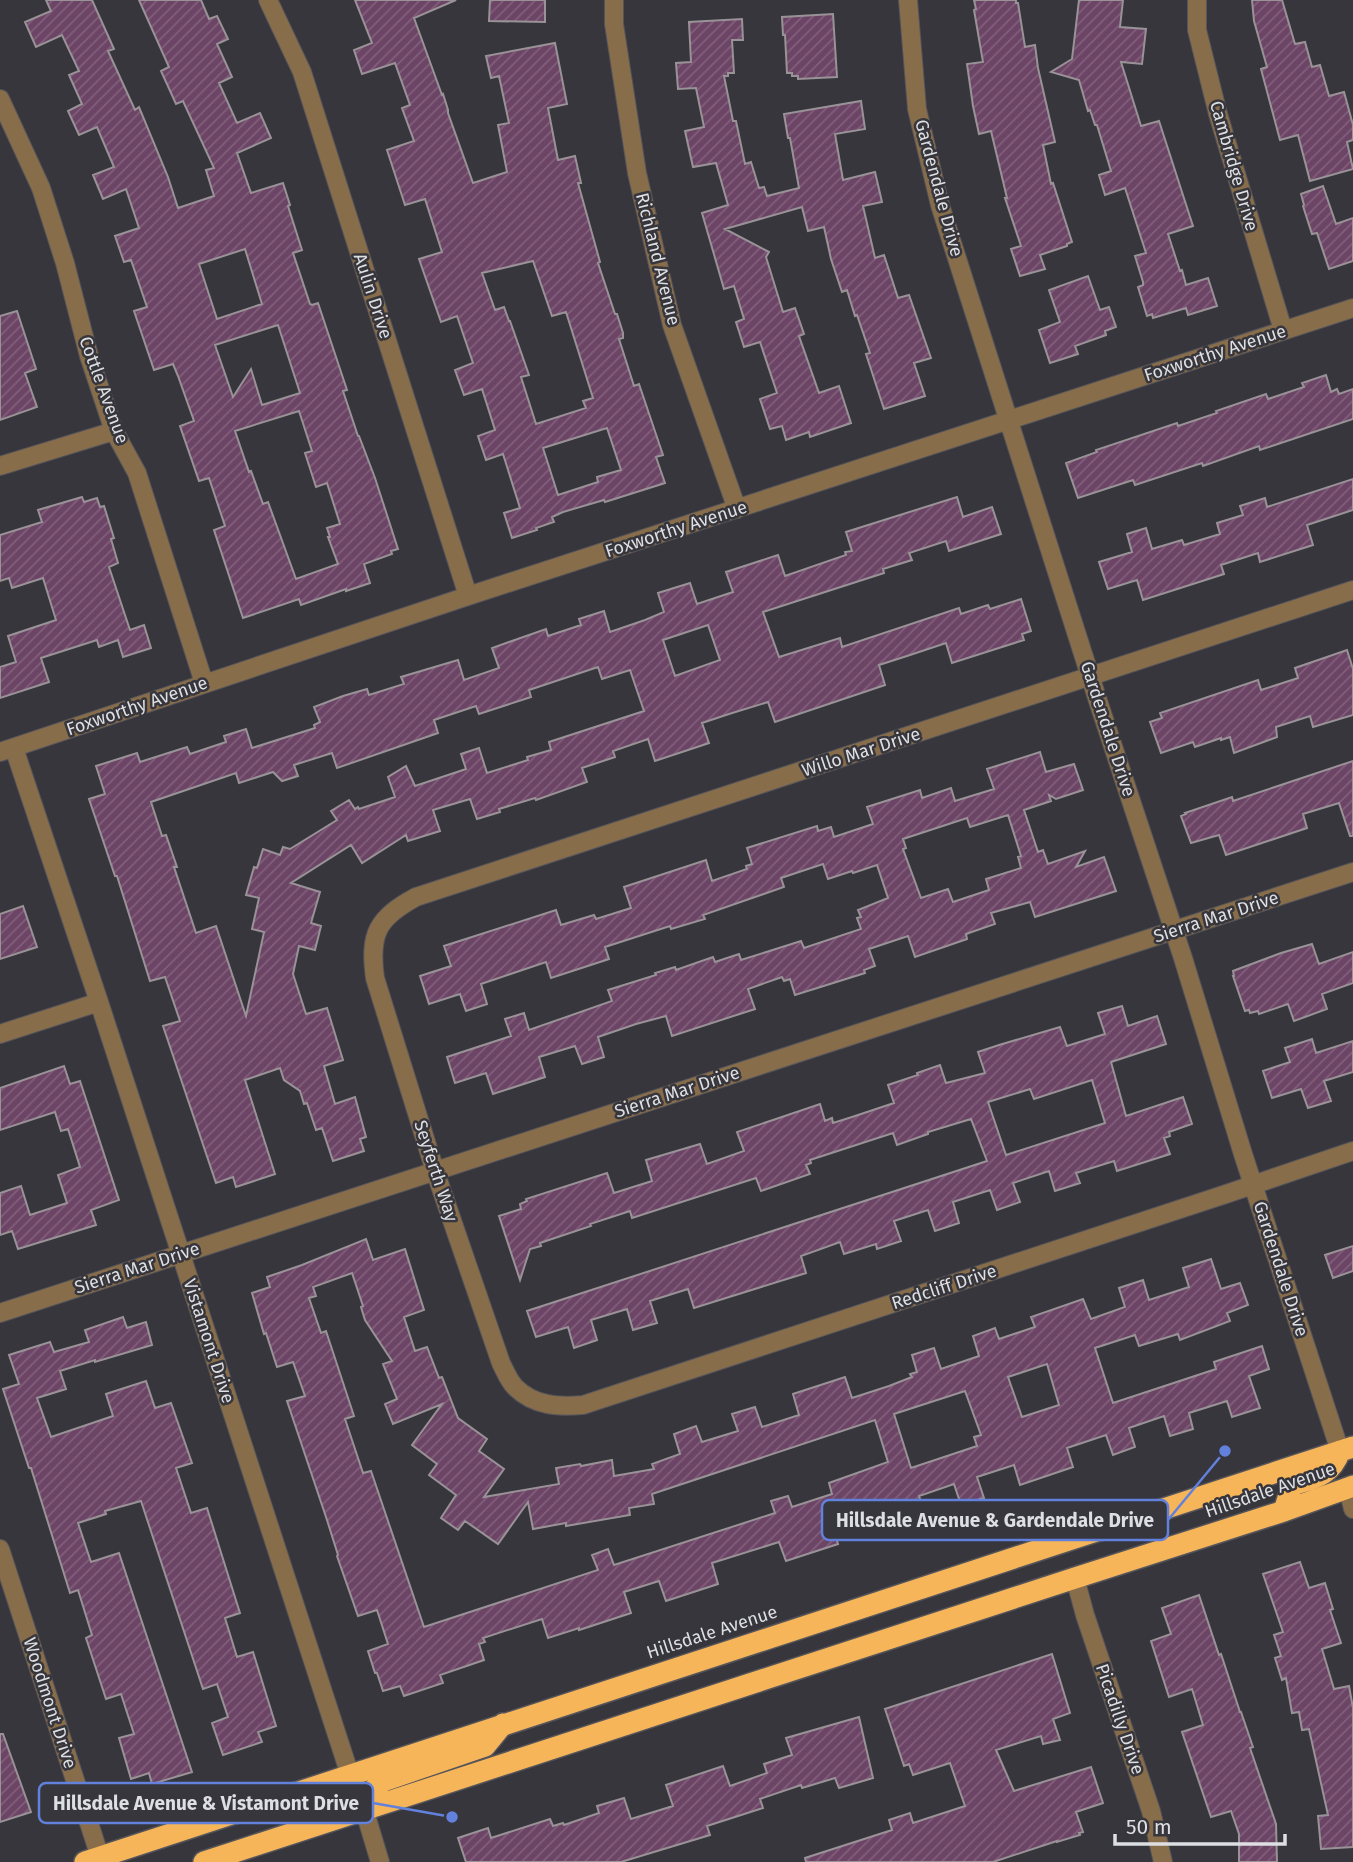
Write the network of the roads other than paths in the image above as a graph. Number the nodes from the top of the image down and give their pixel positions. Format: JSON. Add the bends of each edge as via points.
{"nodes":[{"id":1,"x":268,"y":0,"type":"edge"},
{"id":2,"x":614,"y":0,"type":"edge"},
{"id":3,"x":908,"y":0,"type":"edge"},
{"id":4,"x":1197,"y":0,"type":"edge"},
{"id":5,"x":0,"y":99,"type":"edge"},
{"id":6,"x":1353,"y":308,"type":"edge"},
{"id":7,"x":1283,"y":330,"type":"junction"},
{"id":8,"x":1009,"y":421,"type":"junction"},
{"id":9,"x":114,"y":430,"type":"junction"},
{"id":10,"x":0,"y":466,"type":"edge"},
{"id":11,"x":737,"y":509,"type":"junction"},
{"id":12,"x":1353,"y":590,"type":"edge"},
{"id":13,"x":468,"y":596,"type":"junction"},
{"id":14,"x":1091,"y":677,"type":"junction"},
{"id":15,"x":204,"y":683,"type":"junction"},
{"id":16,"x":7,"y":750,"type":"edge"},
{"id":17,"x":1353,"y":872,"type":"edge"},
{"id":18,"x":378,"y":928,"type":"joint"},
{"id":19,"x":1174,"y":930,"type":"junction"},
{"id":20,"x":99,"y":1002,"type":"junction"},
{"id":21,"x":0,"y":1034,"type":"edge"},
{"id":22,"x":1353,"y":1151,"type":"edge"},
{"id":23,"x":435,"y":1171,"type":"junction"},
{"id":24,"x":1253,"y":1185,"type":"junction"},
{"id":25,"x":181,"y":1254,"type":"junction"},
{"id":26,"x":0,"y":1312,"type":"edge"},
{"id":27,"x":533,"y":1401,"type":"joint"},
{"id":28,"x":1346,"y":1449,"type":"edge"},
{"id":29,"x":1352,"y":1489,"type":"edge"},
{"id":30,"x":1284,"y":1511,"type":"junction"},
{"id":31,"x":0,"y":1549,"type":"edge"},
{"id":32,"x":1075,"y":1578,"type":"junction"},
{"id":33,"x":503,"y":1724,"type":"junction"},
{"id":34,"x":350,"y":1775,"type":"junction"},
{"id":35,"x":364,"y":1809,"type":"junction"},
{"id":36,"x":93,"y":1859,"type":"edge"},
{"id":37,"x":204,"y":1862,"type":"edge"},
{"id":38,"x":380,"y":1862,"type":"edge"},
{"id":39,"x":1163,"y":1862,"type":"edge"}],
"edges":[{"from":1,"to":13,"type":"street","name":"Aulin Drive","via":[[302,72]]},
{"from":2,"to":11,"type":"street","name":"Richland Avenue","via":[[637,173],[672,325]]},
{"from":3,"to":8,"type":"street","name":"Gardendale Drive","via":[[917,109],[940,205]]},
{"from":4,"to":7,"type":"street","name":"Cambridge Drive","via":[[1197,30],[1217,114]]},
{"from":5,"to":9,"type":"street","name":"Cottle Avenue","via":[[41,188]]},
{"from":6,"to":7,"type":"street","name":"Foxworthy Avenue"},
{"from":7,"to":8,"type":"street","name":"Foxworthy Avenue"},
{"from":8,"to":11,"type":"street","name":"Foxworthy Avenue"},
{"from":8,"to":14,"type":"street","name":"Gardendale Drive"},
{"from":9,"to":10,"type":"street"},
{"from":9,"to":15,"type":"street","name":"Cottle Avenue","via":[[137,473]]},
{"from":11,"to":13,"type":"street","name":"Foxworthy Avenue"},
{"from":12,"to":14,"type":"street","name":"Willo Mar Drive"},
{"from":13,"to":15,"type":"street","name":"Foxworthy Avenue"},
{"from":14,"to":18,"type":"street","name":"Willo Mar Drive","via":[[416,897],[394,909]]},
{"from":14,"to":19,"type":"street","name":"Gardendale Drive"},
{"from":15,"to":16,"type":"street","name":"Foxworthy Avenue"},
{"from":16,"to":20,"type":"street","name":"Vistamont Drive"},
{"from":17,"to":19,"type":"street","name":"Sierra Mar Drive"},
{"from":18,"to":23,"type":"street","name":"Seyferth Way","via":[[372,952],[375,978]]},
{"from":19,"to":23,"type":"street","name":"Sierra Mar Drive"},
{"from":19,"to":24,"type":"street","name":"Gardendale Drive"},
{"from":20,"to":21,"type":"street"},
{"from":20,"to":25,"type":"street","name":"Vistamont Drive"},
{"from":22,"to":24,"type":"street","name":"Redcliff Drive"},
{"from":23,"to":25,"type":"street","name":"Sierra Mar Drive"},
{"from":23,"to":27,"type":"street","name":"Seyferth Way","via":[[501,1363],[514,1386]]},
{"from":24,"to":27,"type":"street","name":"Redcliff Drive","via":[[583,1405],[559,1407]]},
{"from":24,"to":28,"type":"street","name":"Gardendale Drive"},
{"from":25,"to":26,"type":"street","name":"Sierra Mar Drive"},
{"from":25,"to":34,"type":"street","name":"Vistamont Drive"},
{"from":28,"to":30,"type":"highway","via":[[1325,1474],[1292,1485]]},
{"from":28,"to":33,"type":"highway","name":"Hillsdale Avenue"},
{"from":29,"to":30,"type":"highway","name":"Hillsdale Avenue"},
{"from":30,"to":32,"type":"highway","name":"Hillsdale Avenue"},
{"from":31,"to":36,"type":"street","name":"Woodmont Drive"},
{"from":32,"to":35,"type":"highway","name":"Hillsdale Avenue"},
{"from":32,"to":39,"type":"street","name":"Picadilly Drive","via":[[1151,1811]]},
{"from":33,"to":34,"type":"highway","name":"Hillsdale Avenue"},
{"from":33,"to":35,"type":"highway","via":[[485,1746],[383,1781],[371,1792]]},
{"from":34,"to":36,"type":"highway","name":"Hillsdale Avenue"},
{"from":35,"to":37,"type":"highway","name":"Hillsdale Avenue"},
{"from":35,"to":38,"type":"street"}]}
